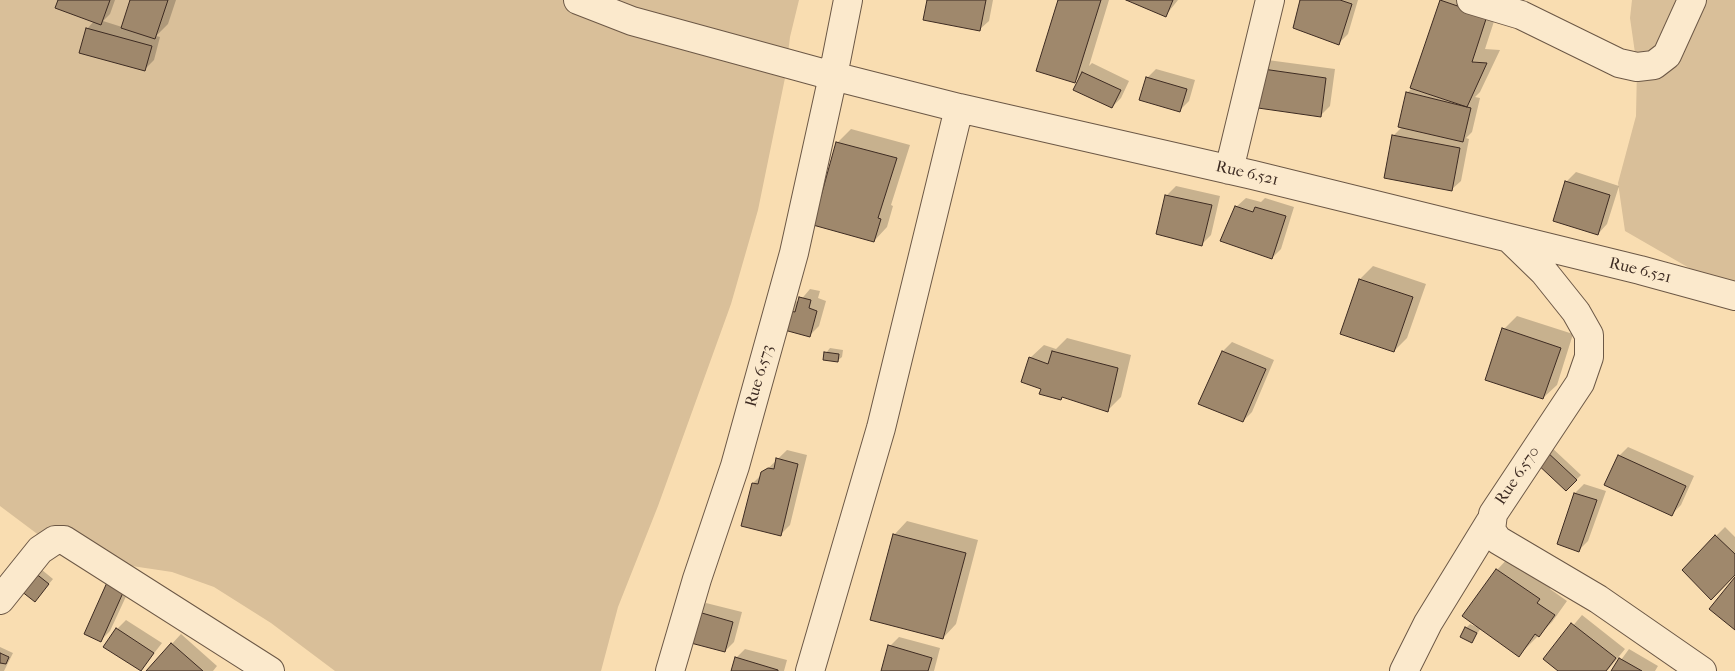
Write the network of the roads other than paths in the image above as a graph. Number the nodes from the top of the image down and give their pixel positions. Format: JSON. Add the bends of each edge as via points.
{"nodes":[{"id":1,"x":578,"y":0,"type":"edge"},
{"id":2,"x":848,"y":0,"type":"edge"},
{"id":3,"x":1270,"y":0,"type":"edge"},
{"id":4,"x":1471,"y":0,"type":"edge"},
{"id":5,"x":1692,"y":0,"type":"edge"},
{"id":6,"x":833,"y":76,"type":"junction"},
{"id":7,"x":959,"y":108,"type":"junction"},
{"id":8,"x":1229,"y":170,"type":"junction"},
{"id":9,"x":1511,"y":240,"type":"junction"},
{"id":10,"x":1735,"y":296,"type":"edge"},
{"id":11,"x":1490,"y":522,"type":"junction"},
{"id":12,"x":0,"y":600,"type":"edge"},
{"id":13,"x":260,"y":668,"type":"edge"},
{"id":14,"x":670,"y":671,"type":"edge"},
{"id":15,"x":810,"y":671,"type":"edge"},
{"id":16,"x":1404,"y":671,"type":"edge"},
{"id":17,"x":1702,"y":671,"type":"edge"}],
"edges":[{"from":1,"to":6,"type":"street","name":"Rue 6.521","via":[[632,21]]},
{"from":2,"to":6,"type":"street"},
{"from":3,"to":8,"type":"street"},
{"from":4,"to":5,"type":"street","via":[[1521,15],[1619,63],[1637,67],[1654,66],[1667,55]]},
{"from":6,"to":7,"type":"street","name":"Rue 6.521"},
{"from":6,"to":14,"type":"street","name":"Rue 6.573","via":[[794,253],[735,466]]},
{"from":7,"to":8,"type":"street","name":"Rue 6.521"},
{"from":7,"to":15,"type":"street","via":[[881,428]]},
{"from":8,"to":9,"type":"street","name":"Rue 6.521"},
{"from":9,"to":10,"type":"street","name":"Rue 6.521"},
{"from":9,"to":11,"type":"street","name":"Rue 6.570","via":[[1544,272],[1576,312],[1590,335],[1589,358],[1580,383]]},
{"from":11,"to":16,"type":"street","via":[[1428,623]]},
{"from":11,"to":17,"type":"street","name":"Rue 6.570","via":[[1498,540],[1598,599]]},
{"from":12,"to":13,"type":"street","via":[[40,550],[55,540],[64,540]]}]}
